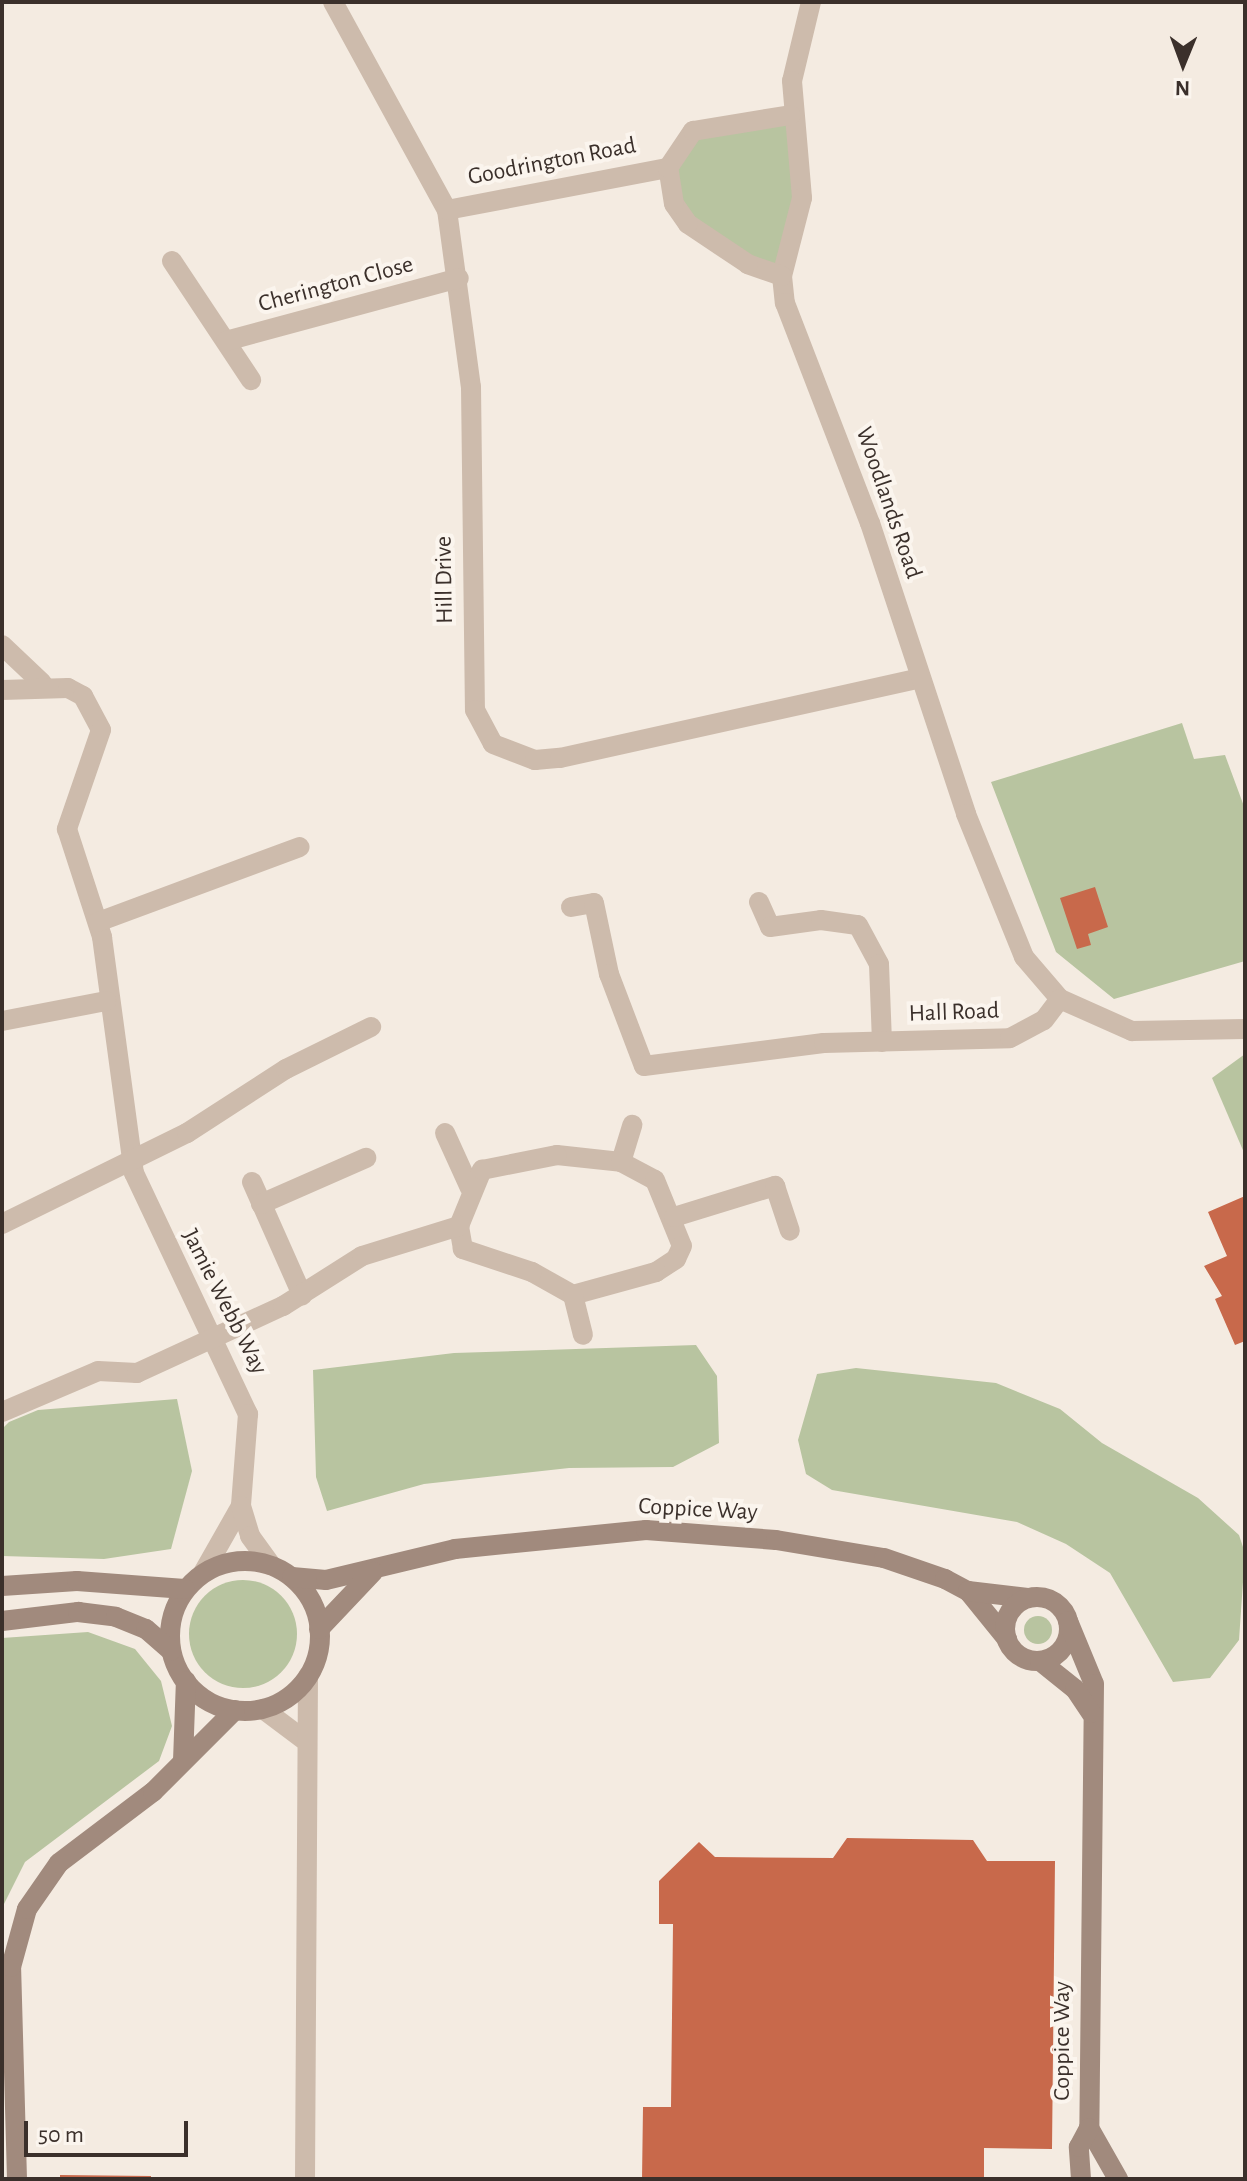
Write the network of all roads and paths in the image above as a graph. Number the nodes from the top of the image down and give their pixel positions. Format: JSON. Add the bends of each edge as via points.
{"nodes":[{"id":1,"x":333,"y":2,"type":"edge"},
{"id":2,"x":811,"y":2,"type":"edge"},
{"id":3,"x":791,"y":115,"type":"junction"},
{"id":4,"x":668,"y":168,"type":"junction"},
{"id":5,"x":447,"y":210,"type":"junction"},
{"id":6,"x":172,"y":261,"type":"dead end"},
{"id":7,"x":782,"y":276,"type":"junction"},
{"id":8,"x":459,"y":278,"type":"junction"},
{"id":9,"x":226,"y":341,"type":"junction"},
{"id":10,"x":251,"y":380,"type":"dead end"},
{"id":11,"x":2,"y":645,"type":"edge"},
{"id":12,"x":920,"y":678,"type":"junction"},
{"id":13,"x":42,"y":683,"type":"junction"},
{"id":14,"x":2,"y":690,"type":"edge"},
{"id":15,"x":300,"y":847,"type":"dead end"},
{"id":16,"x":759,"y":902,"type":"dead end"},
{"id":17,"x":571,"y":907,"type":"dead end"},
{"id":18,"x":98,"y":922,"type":"junction"},
{"id":19,"x":1060,"y":999,"type":"junction"},
{"id":20,"x":106,"y":1001,"type":"junction"},
{"id":21,"x":2,"y":1021,"type":"edge"},
{"id":22,"x":371,"y":1027,"type":"dead end"},
{"id":23,"x":1245,"y":1029,"type":"edge"},
{"id":24,"x":882,"y":1042,"type":"junction"},
{"id":25,"x":632,"y":1125,"type":"dead end"},
{"id":26,"x":445,"y":1133,"type":"dead end"},
{"id":27,"x":366,"y":1158,"type":"dead end"},
{"id":28,"x":621,"y":1162,"type":"junction"},
{"id":29,"x":133,"y":1167,"type":"junction"},
{"id":30,"x":252,"y":1182,"type":"dead end"},
{"id":31,"x":470,"y":1188,"type":"junction"},
{"id":32,"x":261,"y":1204,"type":"junction"},
{"id":33,"x":674,"y":1217,"type":"junction"},
{"id":34,"x":2,"y":1224,"type":"edge"},
{"id":35,"x":459,"y":1226,"type":"junction"},
{"id":36,"x":790,"y":1231,"type":"dead end"},
{"id":37,"x":302,"y":1295,"type":"junction"},
{"id":38,"x":573,"y":1295,"type":"junction"},
{"id":39,"x":583,"y":1335,"type":"dead end"},
{"id":40,"x":213,"y":1338,"type":"junction"},
{"id":41,"x":2,"y":1412,"type":"edge"},
{"id":42,"x":241,"y":1506,"type":"junction"},
{"id":43,"x":271,"y":1565,"type":"junction"},
{"id":44,"x":373,"y":1572,"type":"junction"},
{"id":45,"x":203,"y":1573,"type":"junction"},
{"id":46,"x":292,"y":1577,"type":"junction"},
{"id":47,"x":2,"y":1586,"type":"edge"},
{"id":48,"x":185,"y":1589,"type":"junction"},
{"id":49,"x":968,"y":1591,"type":"junction"},
{"id":50,"x":1028,"y":1598,"type":"junction"},
{"id":51,"x":2,"y":1621,"type":"edge"},
{"id":52,"x":1068,"y":1621,"type":"junction"},
{"id":53,"x":319,"y":1629,"type":"junction"},
{"id":54,"x":1007,"y":1639,"type":"junction"},
{"id":55,"x":171,"y":1651,"type":"junction"},
{"id":56,"x":1040,"y":1661,"type":"junction"},
{"id":57,"x":308,"y":1676,"type":"junction"},
{"id":58,"x":186,"y":1681,"type":"junction"},
{"id":59,"x":263,"y":1709,"type":"junction"},
{"id":60,"x":235,"y":1710,"type":"junction"},
{"id":61,"x":1091,"y":1713,"type":"junction"},
{"id":62,"x":303,"y":1739,"type":"junction"},
{"id":63,"x":183,"y":1761,"type":"junction"},
{"id":64,"x":1089,"y":2128,"type":"junction"},
{"id":65,"x":17,"y":2179,"type":"edge"},
{"id":66,"x":305,"y":2179,"type":"edge"},
{"id":67,"x":1081,"y":2179,"type":"edge"},
{"id":68,"x":1118,"y":2179,"type":"edge"}],
"edges":[{"from":1,"to":5,"type":"street","name":"Hill Drive"},
{"from":2,"to":3,"type":"street","name":"Woodlands Road"},
{"from":3,"to":4,"type":"street","name":"Goodrington Road","via":[[703,127]]},
{"from":3,"to":7,"type":"street","name":"Woodlands Road","via":[[802,198]]},
{"from":4,"to":5,"type":"street","name":"Goodrington Road"},
{"from":4,"to":7,"type":"street","name":"Goodrington Road","via":[[674,204],[688,224],[748,264]]},
{"from":5,"to":8,"type":"street","name":"Hill Drive"},
{"from":6,"to":9,"type":"street"},
{"from":7,"to":12,"type":"street","name":"Woodlands Road","via":[[785,303]]},
{"from":8,"to":9,"type":"street","name":"Cherington Close"},
{"from":8,"to":12,"type":"street","name":"Hill Drive","via":[[471,387],[472,671],[475,710],[493,744],[535,760],[560,758]]},
{"from":9,"to":10,"type":"street"},
{"from":11,"to":13,"type":"street"},
{"from":12,"to":19,"type":"street","name":"Woodlands Road","via":[[1024,957]]},
{"from":13,"to":14,"type":"street"},
{"from":13,"to":18,"type":"street","name":"Jamie Webb Way","via":[[83,696],[101,730],[67,829]]},
{"from":15,"to":18,"type":"street"},
{"from":16,"to":24,"type":"street","via":[[770,927],[821,920],[858,925],[879,964]]},
{"from":17,"to":24,"type":"street","name":"Hall Road","via":[[594,903],[609,974],[644,1066]]},
{"from":18,"to":20,"type":"street","name":"Jamie Webb Way"},
{"from":19,"to":23,"type":"street","via":[[1132,1031]]},
{"from":19,"to":24,"type":"street","name":"Hall Road","via":[[1044,1020],[1010,1038]]},
{"from":20,"to":21,"type":"street"},
{"from":20,"to":29,"type":"street","name":"Jamie Webb Way"},
{"from":22,"to":29,"type":"street"},
{"from":25,"to":28,"type":"street"},
{"from":26,"to":31,"type":"street"},
{"from":27,"to":32,"type":"street"},
{"from":28,"to":31,"type":"street","via":[[523,1157],[482,1170]]},
{"from":28,"to":33,"type":"street","via":[[655,1180]]},
{"from":29,"to":34,"type":"street"},
{"from":29,"to":40,"type":"street","name":"Jamie Webb Way"},
{"from":30,"to":32,"type":"street"},
{"from":31,"to":35,"type":"street"},
{"from":32,"to":37,"type":"street"},
{"from":33,"to":36,"type":"street","via":[[775,1186]]},
{"from":33,"to":38,"type":"street","via":[[682,1246],[676,1259],[656,1272]]},
{"from":35,"to":37,"type":"street","via":[[362,1256]]},
{"from":35,"to":38,"type":"street","via":[[459,1240],[475,1259],[532,1272]]},
{"from":37,"to":40,"type":"street"},
{"from":38,"to":39,"type":"street"},
{"from":40,"to":41,"type":"street","via":[[137,1373],[98,1371]]},
{"from":40,"to":42,"type":"street","name":"Jamie Webb Way","via":[[248,1414]]},
{"from":42,"to":43,"type":"street","name":"Jamie Webb Way","via":[[250,1536]]},
{"from":42,"to":45,"type":"street","name":"Jamie Webb Way"},
{"from":43,"to":45,"type":"street","via":[[224,1563]]},
{"from":43,"to":46,"type":"street"},
{"from":44,"to":46,"type":"street","name":"Coppice Way"},
{"from":44,"to":49,"type":"street","name":"Coppice Way","via":[[455,1549],[646,1530],[884,1558]]},
{"from":44,"to":53,"type":"street"},
{"from":45,"to":48,"type":"street"},
{"from":46,"to":53,"type":"street","via":[[313,1604]]},
{"from":47,"to":48,"type":"street","via":[[77,1581]]},
{"from":48,"to":55,"type":"street","via":[[172,1619]]},
{"from":49,"to":50,"type":"street","name":"Coppice Way"},
{"from":49,"to":54,"type":"street","name":"Coppice Way"},
{"from":50,"to":52,"type":"street","via":[[1048,1598]]},
{"from":50,"to":54,"type":"street","via":[[1006,1618]]},
{"from":51,"to":55,"type":"street","via":[[78,1612],[116,1617],[146,1629]]},
{"from":52,"to":56,"type":"street","via":[[1060,1652]]},
{"from":52,"to":61,"type":"street","name":"Coppice Way","via":[[1086,1650]]},
{"from":53,"to":57,"type":"street"},
{"from":54,"to":56,"type":"street","via":[[1018,1655]]},
{"from":55,"to":58,"type":"street"},
{"from":56,"to":61,"type":"street","via":[[1075,1689]]},
{"from":57,"to":59,"type":"street"},
{"from":57,"to":62,"type":"street"},
{"from":58,"to":60,"type":"street","via":[[216,1705]]},
{"from":58,"to":63,"type":"street"},
{"from":59,"to":60,"type":"street"},
{"from":59,"to":62,"type":"street"},
{"from":60,"to":63,"type":"street"},
{"from":61,"to":64,"type":"street","name":"Coppice Way"},
{"from":62,"to":66,"type":"street"},
{"from":63,"to":65,"type":"street","via":[[59,1863],[27,1909],[11,1967]]},
{"from":64,"to":67,"type":"street","name":"Coppice Way","via":[[1079,2147]]},
{"from":64,"to":68,"type":"street","name":"Coppice Way"}]}
